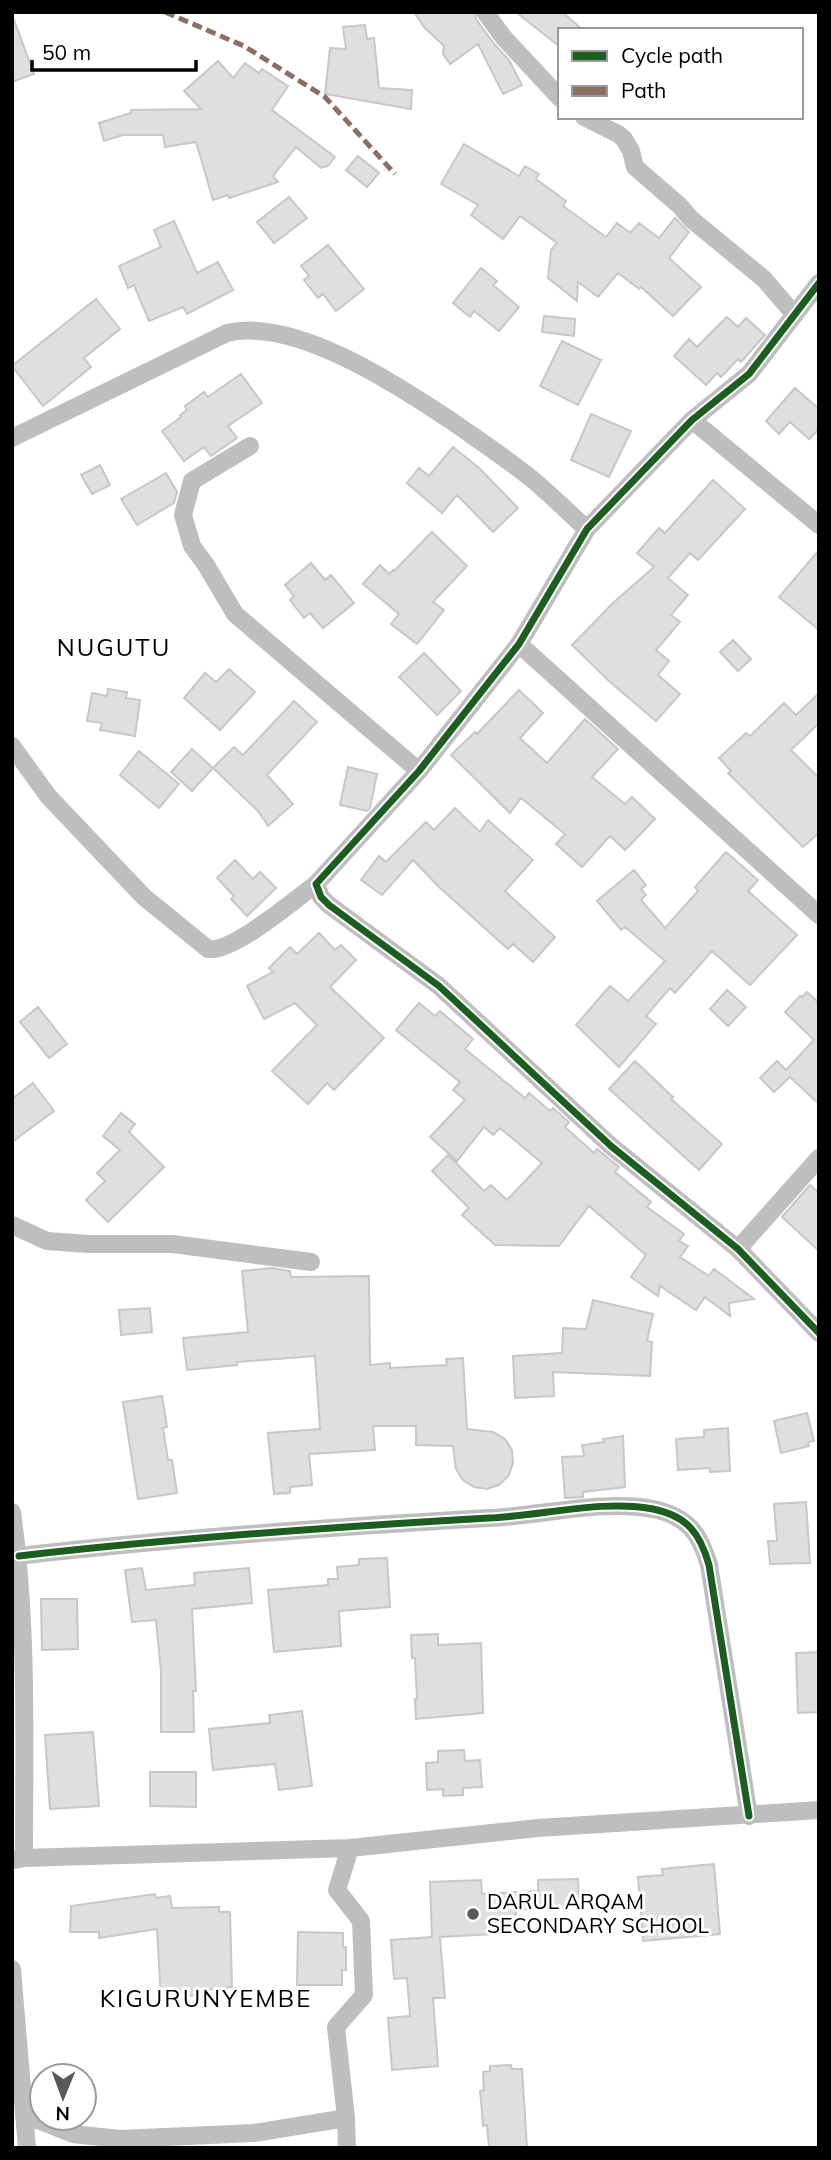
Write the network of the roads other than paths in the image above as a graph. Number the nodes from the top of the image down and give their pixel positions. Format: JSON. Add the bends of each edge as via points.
{"nodes":[{"id":1,"x":485,"y":12,"type":"edge"},
{"id":2,"x":558,"y":96,"type":"edge"},
{"id":3,"x":588,"y":119,"type":"edge"},
{"id":4,"x":819,"y":284,"type":"edge"},
{"id":5,"x":794,"y":314,"type":"junction"},
{"id":6,"x":692,"y":421,"type":"junction"},
{"id":7,"x":12,"y":438,"type":"edge"},
{"id":8,"x":250,"y":446,"type":"dead end"},
{"id":9,"x":819,"y":525,"type":"edge"},
{"id":10,"x":587,"y":529,"type":"junction"},
{"id":11,"x":519,"y":644,"type":"junction"},
{"id":12,"x":12,"y":746,"type":"edge"},
{"id":13,"x":419,"y":771,"type":"junction"},
{"id":14,"x":316,"y":884,"type":"junction"},
{"id":15,"x":819,"y":915,"type":"edge"},
{"id":16,"x":819,"y":1158,"type":"edge"},
{"id":17,"x":12,"y":1225,"type":"edge"},
{"id":18,"x":738,"y":1249,"type":"junction"},
{"id":19,"x":311,"y":1262,"type":"dead end"},
{"id":20,"x":819,"y":1333,"type":"edge"},
{"id":21,"x":12,"y":1512,"type":"edge"},
{"id":22,"x":19,"y":1556,"type":"junction"},
{"id":23,"x":819,"y":1810,"type":"edge"},
{"id":24,"x":750,"y":1815,"type":"junction"},
{"id":25,"x":350,"y":1848,"type":"junction"},
{"id":26,"x":18,"y":1859,"type":"edge"},
{"id":27,"x":12,"y":1969,"type":"edge"},
{"id":28,"x":25,"y":2115,"type":"junction"},
{"id":29,"x":346,"y":2118,"type":"junction"},
{"id":30,"x":27,"y":2148,"type":"edge"},
{"id":31,"x":347,"y":2148,"type":"edge"}],
"edges":[{"from":1,"to":2,"type":"street"},
{"from":3,"to":5,"type":"street","via":[[624,139],[635,167],[764,279]]},
{"from":4,"to":5,"type":"street"},
{"from":5,"to":6,"type":"street","via":[[749,374]]},
{"from":6,"to":9,"type":"street"},
{"from":6,"to":10,"type":"street"},
{"from":7,"to":10,"type":"street","via":[[227,333],[260,331],[343,355],[398,386],[532,479]]},
{"from":8,"to":13,"type":"street","via":[[192,481],[183,515],[192,546],[234,614]]},
{"from":10,"to":11,"type":"street"},
{"from":11,"to":13,"type":"street"},
{"from":11,"to":15,"type":"street"},
{"from":12,"to":14,"type":"street","via":[[48,796],[144,897],[208,949],[220,949],[253,930]]},
{"from":13,"to":14,"type":"street"},
{"from":14,"to":18,"type":"street","via":[[329,905],[439,986],[611,1146]]},
{"from":16,"to":18,"type":"street"},
{"from":17,"to":19,"type":"street","via":[[47,1241],[173,1244]]},
{"from":18,"to":20,"type":"street"},
{"from":21,"to":22,"type":"street"},
{"from":22,"to":24,"type":"street","via":[[605,1508],[641,1508],[675,1516],[692,1527],[709,1565]]},
{"from":22,"to":26,"type":"street","via":[[25,1701]]},
{"from":23,"to":24,"type":"street"},
{"from":24,"to":25,"type":"street","via":[[538,1828]]},
{"from":25,"to":26,"type":"street"},
{"from":25,"to":29,"type":"street","via":[[337,1890],[361,1921],[365,1995],[336,2027]]},
{"from":27,"to":28,"type":"street"},
{"from":28,"to":29,"type":"street","via":[[73,2134],[120,2139],[254,2133]]},
{"from":28,"to":30,"type":"street"},
{"from":29,"to":31,"type":"street"}]}
